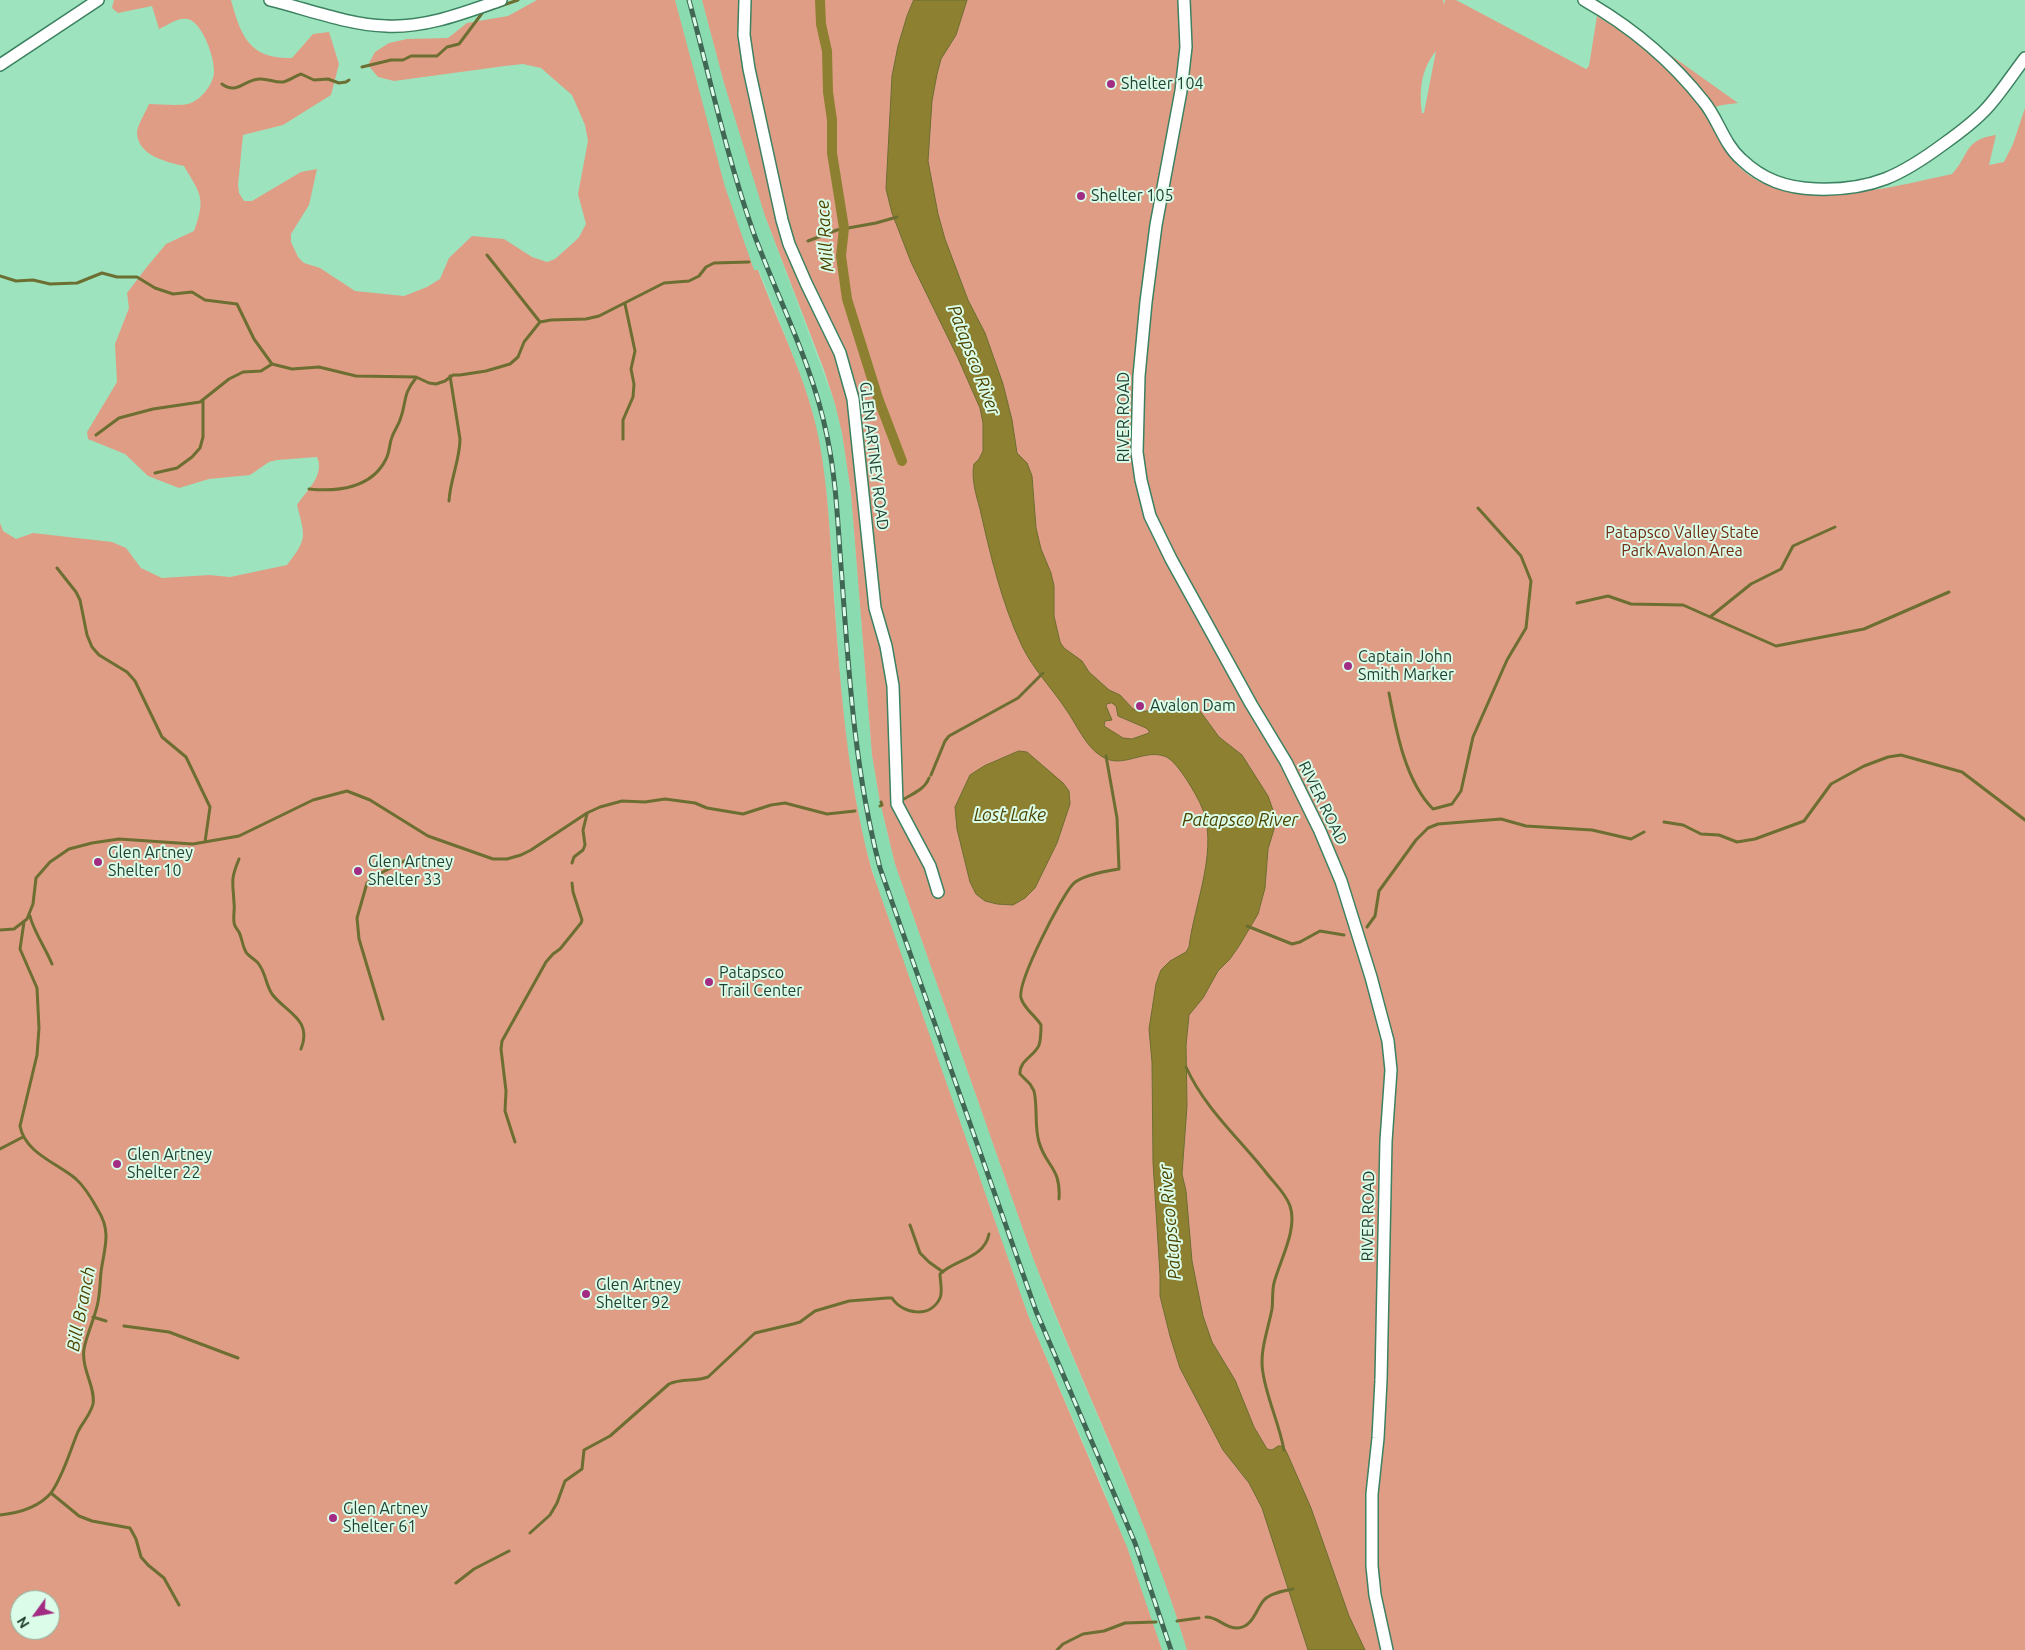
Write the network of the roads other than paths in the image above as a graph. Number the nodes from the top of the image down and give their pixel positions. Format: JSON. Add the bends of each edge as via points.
{"nodes":[{"id":1,"x":98,"y":0,"type":"edge"},
{"id":2,"x":270,"y":0,"type":"edge"},
{"id":3,"x":501,"y":0,"type":"edge"},
{"id":4,"x":745,"y":0,"type":"edge"},
{"id":5,"x":1184,"y":0,"type":"edge"},
{"id":6,"x":1584,"y":0,"type":"edge"},
{"id":7,"x":2025,"y":58,"type":"edge"},
{"id":8,"x":0,"y":65,"type":"edge"},
{"id":9,"x":938,"y":892,"type":"dead end"},
{"id":10,"x":1387,"y":1650,"type":"edge"}],
"edges":[{"from":1,"to":8,"type":"street"},
{"from":2,"to":3,"type":"street","via":[[385,26],[430,22]]},
{"from":4,"to":9,"type":"street","name":"GLEN ARTNEY ROAD","via":[[744,35],[782,220],[802,275],[840,353],[853,399],[875,608],[893,686],[897,804],[930,866]]},
{"from":5,"to":10,"type":"street","name":"RIVER ROAD","via":[[1186,47],[1146,302],[1139,376],[1137,452],[1150,516],[1320,831],[1341,881],[1388,1042],[1391,1070],[1386,1141],[1381,1380],[1372,1494],[1372,1566]]},
{"from":6,"to":7,"type":"street","via":[[1658,52],[1705,103],[1739,158],[1765,178],[1805,189],[1856,187],[1889,179],[1908,169],[1985,110]]}]}
